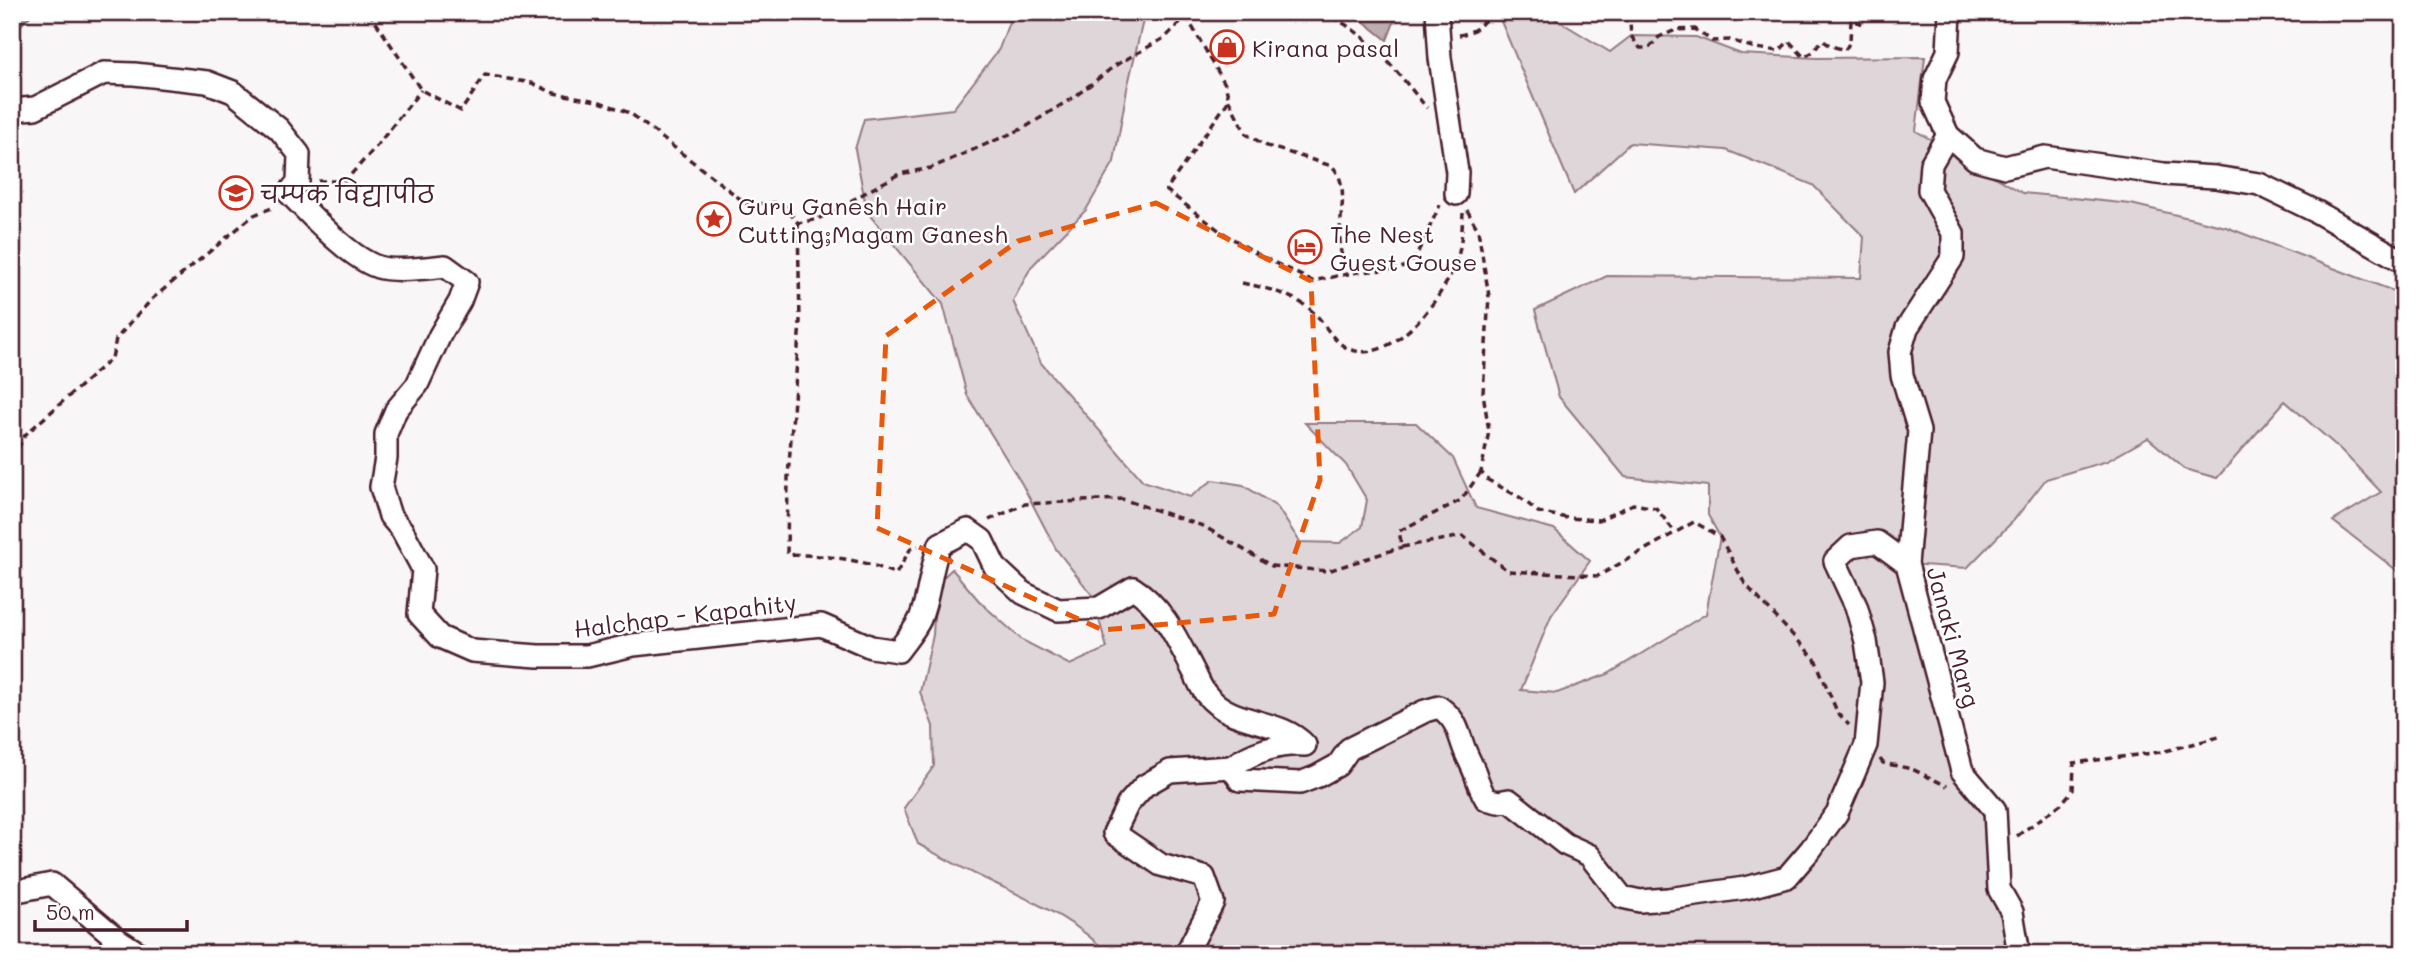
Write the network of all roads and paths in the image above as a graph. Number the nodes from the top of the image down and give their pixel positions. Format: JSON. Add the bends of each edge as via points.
{"nodes":[{"id":1,"x":369,"y":12,"type":"edge"},
{"id":2,"x":1178,"y":12,"type":"edge"},
{"id":3,"x":1202,"y":12,"type":"edge"},
{"id":4,"x":1321,"y":12,"type":"edge"},
{"id":5,"x":1437,"y":12,"type":"edge"},
{"id":6,"x":1488,"y":12,"type":"edge"},
{"id":7,"x":1611,"y":12,"type":"edge"},
{"id":8,"x":1864,"y":12,"type":"edge"},
{"id":9,"x":1950,"y":12,"type":"edge"},
{"id":10,"x":1186,"y":16,"type":"junction"},
{"id":11,"x":1458,"y":36,"type":"dead end"},
{"id":12,"x":421,"y":90,"type":"junction"},
{"id":13,"x":1229,"y":100,"type":"junction"},
{"id":14,"x":12,"y":110,"type":"edge"},
{"id":15,"x":1450,"y":134,"type":"junction"},
{"id":16,"x":1948,"y":135,"type":"junction"},
{"id":17,"x":295,"y":198,"type":"junction"},
{"id":18,"x":1459,"y":199,"type":"junction"},
{"id":19,"x":798,"y":223,"type":"junction"},
{"id":20,"x":2404,"y":262,"type":"edge"},
{"id":21,"x":1346,"y":275,"type":"junction"},
{"id":22,"x":1242,"y":283,"type":"dead end"},
{"id":23,"x":12,"y":459,"type":"edge"},
{"id":24,"x":1481,"y":472,"type":"junction"},
{"id":25,"x":968,"y":530,"type":"junction"},
{"id":26,"x":1674,"y":531,"type":"junction"},
{"id":27,"x":940,"y":544,"type":"junction"},
{"id":28,"x":1402,"y":547,"type":"junction"},
{"id":29,"x":1907,"y":564,"type":"junction"},
{"id":30,"x":2223,"y":736,"type":"dead end"},
{"id":31,"x":1866,"y":745,"type":"junction"},
{"id":32,"x":1231,"y":767,"type":"junction"},
{"id":33,"x":1948,"y":786,"type":"dead end"},
{"id":34,"x":2010,"y":840,"type":"dead end"},
{"id":35,"x":12,"y":892,"type":"edge"},
{"id":36,"x":140,"y":954,"type":"edge"},
{"id":37,"x":1186,"y":954,"type":"edge"},
{"id":38,"x":2019,"y":954,"type":"edge"}],
"edges":[{"from":1,"to":12,"type":"path"},
{"from":2,"to":10,"type":"path"},
{"from":3,"to":10,"type":"path"},
{"from":4,"to":15,"type":"path","via":[[1342,20],[1376,47]]},
{"from":5,"to":15,"type":"street"},
{"from":6,"to":11,"type":"path","via":[[1470,34]]},
{"from":7,"to":8,"type":"path","via":[[1630,22],[1631,36],[1640,48],[1649,48],[1659,37],[1676,30],[1695,29],[1712,41],[1730,40],[1755,48],[1779,51],[1789,41],[1804,57],[1822,40],[1845,50],[1851,20],[1863,24]]},
{"from":9,"to":16,"type":"street","via":[[1948,52],[1935,79],[1933,102]]},
{"from":10,"to":13,"type":"path","via":[[1225,84]]},
{"from":10,"to":19,"type":"path","via":[[1166,37],[1024,128],[931,168],[899,174],[818,219]]},
{"from":12,"to":17,"type":"path","via":[[345,181],[310,182]]},
{"from":12,"to":19,"type":"path","via":[[461,111],[485,75],[608,105],[630,113],[748,205],[780,202]]},
{"from":13,"to":21,"type":"path","via":[[1247,134],[1267,146],[1332,166],[1339,174],[1340,242]]},
{"from":13,"to":21,"type":"path","via":[[1166,190],[1220,231],[1312,281]]},
{"from":14,"to":17,"type":"street","via":[[35,108],[104,73],[207,82],[233,92],[279,129],[299,154],[298,182],[289,193]]},
{"from":15,"to":18,"type":"street"},
{"from":16,"to":20,"type":"street","via":[[1975,159],[2005,167],[2045,157],[2259,184]]},
{"from":16,"to":29,"type":"street","name":"Janaki Marg","via":[[1931,164],[1929,190],[1953,233],[1953,257],[1907,328],[1900,352],[1919,431]]},
{"from":17,"to":23,"type":"path","via":[[254,215],[152,299],[116,339],[112,358],[25,435]]},
{"from":17,"to":27,"type":"street","name":"Halchap - Kapahity","via":[[349,250],[379,268],[445,266],[467,282],[417,385],[396,410],[386,434],[380,487],[390,516],[423,569],[419,614],[440,637],[472,651],[587,656],[633,645],[821,625],[871,647],[898,650],[919,622]]},
{"from":18,"to":21,"type":"path","via":[[1439,206],[1409,265]]},
{"from":18,"to":22,"type":"path","via":[[1462,232],[1457,258],[1441,292],[1402,338],[1386,346],[1361,351],[1348,348],[1303,304]]},
{"from":18,"to":24,"type":"path","via":[[1478,230],[1489,296],[1483,393],[1489,431]]},
{"from":19,"to":27,"type":"path","via":[[800,322],[787,554],[840,557],[896,574],[911,548]]},
{"from":24,"to":26,"type":"path","via":[[1538,512],[1599,520],[1633,504],[1656,508]]},
{"from":24,"to":28,"type":"path","via":[[1461,499],[1399,531]]},
{"from":25,"to":27,"type":"street"},
{"from":25,"to":28,"type":"path","via":[[1025,504],[1122,499],[1203,526],[1272,566],[1328,571]]},
{"from":25,"to":32,"type":"street","via":[[982,540],[995,567],[1023,593],[1058,610],[1099,608],[1133,588],[1149,597],[1163,614],[1205,693],[1228,713],[1295,734],[1305,745],[1277,747],[1245,757]]},
{"from":26,"to":28,"type":"path","via":[[1598,576],[1508,571],[1463,536]]},
{"from":26,"to":31,"type":"path","via":[[1694,522],[1720,537],[1745,584],[1815,659],[1838,714]]},
{"from":29,"to":31,"type":"street","via":[[1877,542],[1851,546],[1835,561],[1866,641],[1871,682]]},
{"from":29,"to":38,"type":"street","name":"Janaki Marg","via":[[1962,771],[1995,810],[1999,889],[2012,912]]},
{"from":30,"to":34,"type":"path","via":[[2161,752],[2074,764],[2073,790],[2061,804]]},
{"from":31,"to":32,"type":"street","via":[[1837,813],[1787,877],[1745,888],[1640,901],[1622,897],[1589,855],[1565,844],[1509,800],[1486,799],[1460,732],[1439,707],[1349,749],[1338,765],[1300,783],[1240,780]]},
{"from":31,"to":33,"type":"path","via":[[1883,763],[1912,769]]},
{"from":32,"to":37,"type":"street","via":[[1170,771],[1144,786],[1128,804],[1114,833],[1161,865],[1204,877],[1213,902]]},
{"from":35,"to":36,"type":"street","via":[[52,884]]}]}
